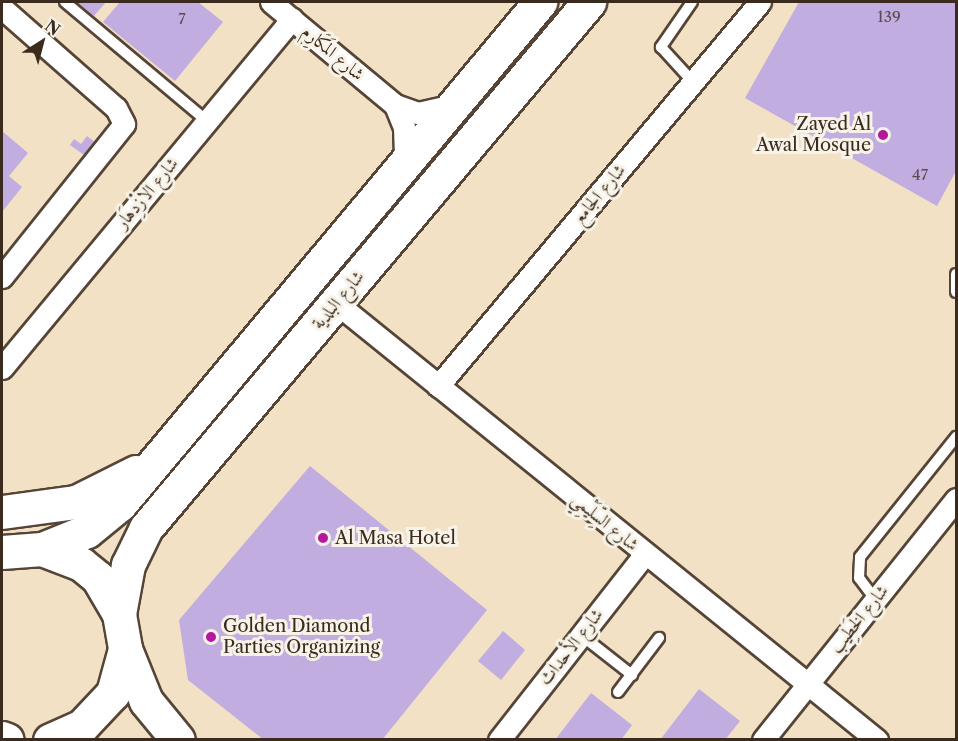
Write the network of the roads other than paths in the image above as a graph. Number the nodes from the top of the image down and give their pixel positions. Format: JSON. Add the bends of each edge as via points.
{"nodes":[{"id":1,"x":65,"y":2,"type":"edge"},
{"id":2,"x":271,"y":2,"type":"edge"},
{"id":3,"x":540,"y":2,"type":"edge"},
{"id":4,"x":588,"y":2,"type":"edge"},
{"id":5,"x":692,"y":2,"type":"edge"},
{"id":6,"x":760,"y":2,"type":"edge"},
{"id":7,"x":2,"y":8,"type":"edge"},
{"id":8,"x":292,"y":19,"type":"junction"},
{"id":9,"x":693,"y":82,"type":"junction"},
{"id":10,"x":395,"y":105,"type":"junction"},
{"id":11,"x":454,"y":105,"type":"junction"},
{"id":12,"x":207,"y":121,"type":"junction"},
{"id":13,"x":405,"y":163,"type":"junction"},
{"id":14,"x":957,"y":274,"type":"edge"},
{"id":15,"x":2,"y":277,"type":"edge"},
{"id":16,"x":957,"y":292,"type":"edge"},
{"id":17,"x":335,"y":302,"type":"junction"},
{"id":18,"x":2,"y":368,"type":"edge"},
{"id":19,"x":438,"y":386,"type":"junction"},
{"id":20,"x":957,"y":436,"type":"edge"},
{"id":21,"x":160,"y":456,"type":"junction"},
{"id":22,"x":957,"y":499,"type":"edge"},
{"id":23,"x":2,"y":513,"type":"edge"},
{"id":24,"x":42,"y":549,"type":"junction"},
{"id":25,"x":2,"y":551,"type":"edge"},
{"id":26,"x":645,"y":554,"type":"junction"},
{"id":27,"x":875,"y":599,"type":"junction"},
{"id":28,"x":119,"y":614,"type":"junction"},
{"id":29,"x":581,"y":635,"type":"junction"},
{"id":30,"x":659,"y":638,"type":"dead end"},
{"id":31,"x":125,"y":649,"type":"junction"},
{"id":32,"x":632,"y":675,"type":"junction"},
{"id":33,"x":807,"y":684,"type":"junction"},
{"id":34,"x":618,"y":692,"type":"dead end"},
{"id":35,"x":773,"y":736,"type":"edge"},
{"id":36,"x":2,"y":738,"type":"edge"},
{"id":37,"x":63,"y":738,"type":"edge"},
{"id":38,"x":7,"y":740,"type":"edge"},
{"id":39,"x":178,"y":740,"type":"edge"},
{"id":40,"x":499,"y":740,"type":"edge"},
{"id":41,"x":877,"y":740,"type":"edge"}],
"edges":[{"from":1,"to":12,"type":"lane"},
{"from":2,"to":8,"type":"street","name":"شارع المَكَارِم"},
{"from":3,"to":11,"type":"main road","name":"شارع البلدية"},
{"from":4,"to":17,"type":"main road","name":"شارع البلدية"},
{"from":5,"to":9,"type":"lane","via":[[661,47]]},
{"from":6,"to":9,"type":"street","name":"شارع الجامع"},
{"from":7,"to":15,"type":"street","via":[[116,108],[124,124]]},
{"from":8,"to":10,"type":"street","name":"شارع المَكَارِم"},
{"from":8,"to":12,"type":"street","name":"شارع الازْدِهَار"},
{"from":9,"to":19,"type":"street","name":"شارع الجامع"},
{"from":10,"to":11,"type":"street","name":"شارع المَكَارِم","via":[[425,113]]},
{"from":10,"to":13,"type":"street","via":[[404,127]]},
{"from":11,"to":13,"type":"main road","name":"شارع البلدية"},
{"from":12,"to":18,"type":"street","name":"شارع الازْدِهَار"},
{"from":13,"to":21,"type":"main road","name":"شارع البلدية"},
{"from":14,"to":16,"type":"lane"},
{"from":17,"to":19,"type":"street","name":"شارع السِّلَيْمِي"},
{"from":17,"to":28,"type":"main road","name":"شارع البلدية","via":[[146,528],[128,566]]},
{"from":19,"to":26,"type":"street","name":"شارع السِّلَيْمِي"},
{"from":20,"to":27,"type":"lane","via":[[860,557],[859,578]]},
{"from":21,"to":23,"type":"main road","via":[[76,502]]},
{"from":21,"to":24,"type":"main road","name":"شارع البلدية","via":[[104,519]]},
{"from":22,"to":27,"type":"street","name":"شارع الخَطِيب"},
{"from":24,"to":25,"type":"main road"},
{"from":24,"to":28,"type":"main road","via":[[62,555],[98,578]]},
{"from":26,"to":29,"type":"street","name":"شارع الأحداث"},
{"from":26,"to":33,"type":"street","name":"شارع السِّلَيْمِي"},
{"from":27,"to":33,"type":"street","name":"شارع الخَطِيب"},
{"from":28,"to":31,"type":"main road"},
{"from":29,"to":32,"type":"lane"},
{"from":29,"to":40,"type":"street","name":"شارع الأحداث"},
{"from":30,"to":32,"type":"lane"},
{"from":31,"to":37,"type":"main road","via":[[122,672],[106,702]]},
{"from":31,"to":39,"type":"main road","via":[[146,701]]},
{"from":32,"to":34,"type":"lane"},
{"from":33,"to":35,"type":"street","name":"شارع الخَطِيب"},
{"from":33,"to":41,"type":"street","name":"شارع السِّلَيْمِي"},
{"from":36,"to":38,"type":"main road"}]}
